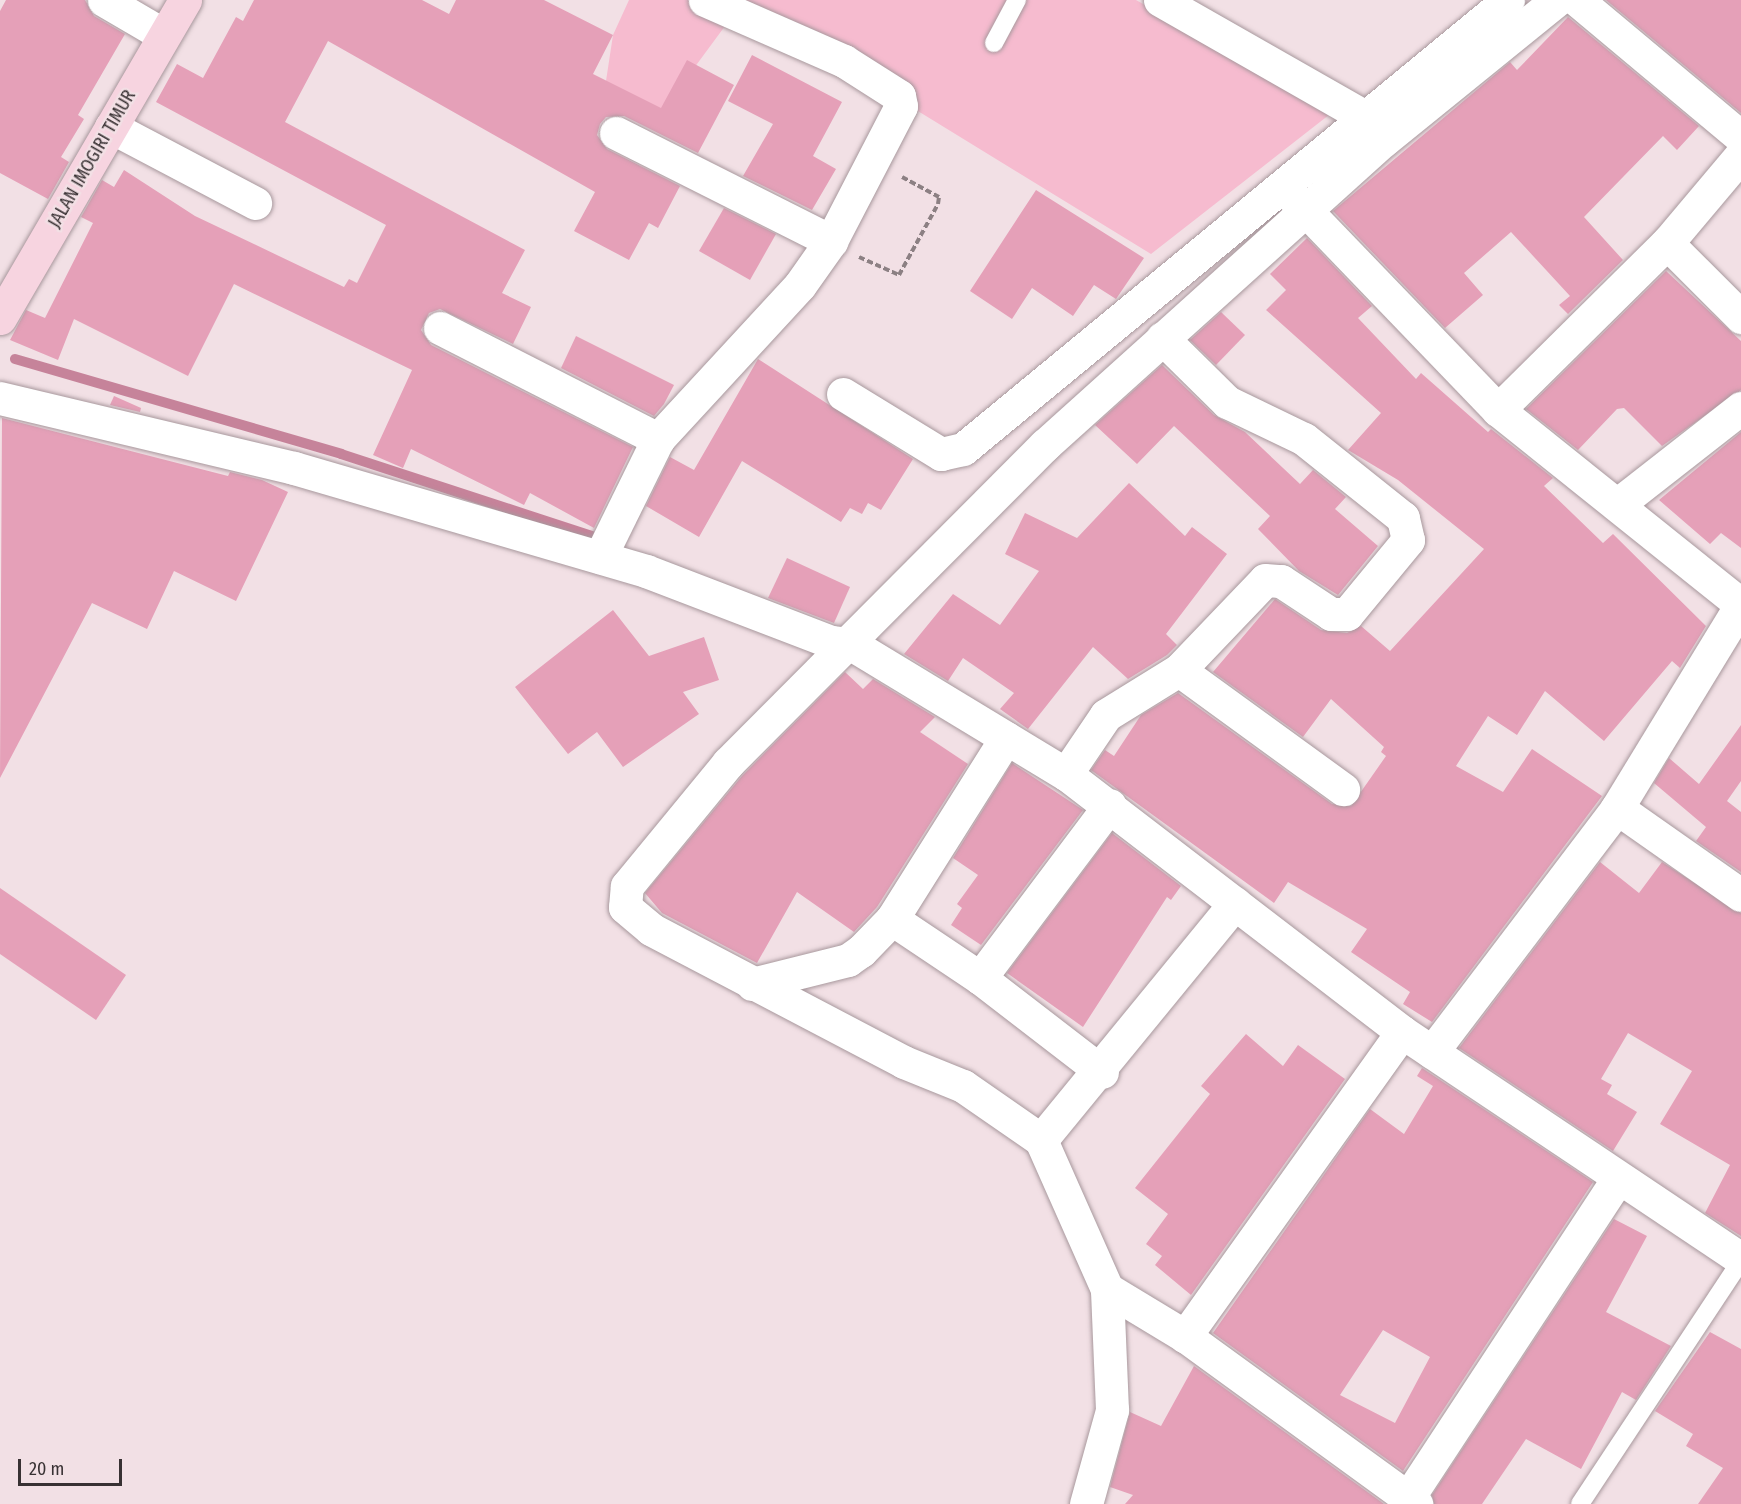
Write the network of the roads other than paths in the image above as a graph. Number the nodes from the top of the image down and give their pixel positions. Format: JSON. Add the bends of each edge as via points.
{"nodes":[{"id":1,"x":104,"y":0,"type":"edge"},
{"id":2,"x":185,"y":0,"type":"edge"},
{"id":3,"x":705,"y":0,"type":"edge"},
{"id":4,"x":1017,"y":0,"type":"edge"},
{"id":5,"x":1160,"y":0,"type":"edge"},
{"id":6,"x":1508,"y":0,"type":"edge"},
{"id":7,"x":1557,"y":0,"type":"edge"},
{"id":8,"x":1577,"y":0,"type":"edge"},
{"id":9,"x":164,"y":35,"type":"junction"},
{"id":10,"x":994,"y":42,"type":"dead end"},
{"id":11,"x":111,"y":127,"type":"junction"},
{"id":12,"x":1376,"y":129,"type":"junction"},
{"id":13,"x":616,"y":133,"type":"dead end"},
{"id":14,"x":1741,"y":137,"type":"edge"},
{"id":15,"x":1741,"y":155,"type":"edge"},
{"id":16,"x":1295,"y":201,"type":"junction"},
{"id":17,"x":255,"y":203,"type":"dead end"},
{"id":18,"x":831,"y":241,"type":"junction"},
{"id":19,"x":1667,"y":243,"type":"junction"},
{"id":20,"x":3,"y":305,"type":"edge"},
{"id":21,"x":1741,"y":317,"type":"edge"},
{"id":22,"x":1162,"y":319,"type":"junction"},
{"id":23,"x":440,"y":328,"type":"dead end"},
{"id":24,"x":1094,"y":347,"type":"junction"},
{"id":25,"x":1117,"y":376,"type":"junction"},
{"id":26,"x":843,"y":394,"type":"dead end"},
{"id":27,"x":0,"y":398,"type":"edge"},
{"id":28,"x":1741,"y":408,"type":"edge"},
{"id":29,"x":1498,"y":410,"type":"junction"},
{"id":30,"x":1022,"y":434,"type":"junction"},
{"id":31,"x":658,"y":439,"type":"junction"},
{"id":32,"x":1618,"y":504,"type":"junction"},
{"id":33,"x":600,"y":557,"type":"junction"},
{"id":34,"x":1741,"y":605,"type":"edge"},
{"id":35,"x":851,"y":644,"type":"junction"},
{"id":36,"x":1179,"y":670,"type":"junction"},
{"id":37,"x":1006,"y":738,"type":"junction"},
{"id":38,"x":1066,"y":774,"type":"junction"},
{"id":39,"x":1343,"y":789,"type":"dead end"},
{"id":40,"x":1110,"y":805,"type":"junction"},
{"id":41,"x":1617,"y":808,"type":"junction"},
{"id":42,"x":1741,"y":895,"type":"edge"},
{"id":43,"x":1235,"y":903,"type":"junction"},
{"id":44,"x":892,"y":919,"type":"junction"},
{"id":45,"x":980,"y":978,"type":"junction"},
{"id":46,"x":752,"y":984,"type":"junction"},
{"id":47,"x":1402,"y":1032,"type":"junction"},
{"id":48,"x":1432,"y":1052,"type":"junction"},
{"id":49,"x":1102,"y":1072,"type":"junction"},
{"id":50,"x":1041,"y":1140,"type":"junction"},
{"id":51,"x":1617,"y":1180,"type":"junction"},
{"id":52,"x":1741,"y":1260,"type":"edge"},
{"id":53,"x":1107,"y":1289,"type":"junction"},
{"id":54,"x":1185,"y":1336,"type":"junction"},
{"id":55,"x":1412,"y":1501,"type":"edge"},
{"id":56,"x":1086,"y":1504,"type":"edge"},
{"id":57,"x":1580,"y":1504,"type":"edge"}],
"edges":[{"from":1,"to":9,"type":"street"},
{"from":2,"to":9,"type":"main road","name":"JALAN IMOGIRI TIMUR"},
{"from":3,"to":18,"type":"street","via":[[844,61],[899,96],[899,112]]},
{"from":4,"to":10,"type":"lane"},
{"from":5,"to":12,"type":"street"},
{"from":6,"to":12,"type":"street"},
{"from":7,"to":12,"type":"street"},
{"from":8,"to":14,"type":"street"},
{"from":9,"to":11,"type":"main road","name":"JALAN IMOGIRI TIMUR"},
{"from":11,"to":17,"type":"street"},
{"from":11,"to":20,"type":"main road","name":"JALAN IMOGIRI TIMUR"},
{"from":12,"to":16,"type":"street"},
{"from":13,"to":18,"type":"street"},
{"from":15,"to":19,"type":"street"},
{"from":16,"to":22,"type":"street"},
{"from":16,"to":29,"type":"street"},
{"from":18,"to":31,"type":"street","via":[[772,317]]},
{"from":19,"to":21,"type":"street"},
{"from":19,"to":29,"type":"street"},
{"from":22,"to":24,"type":"street"},
{"from":22,"to":25,"type":"street"},
{"from":22,"to":36,"type":"street","via":[[1227,402],[1304,439],[1403,518],[1408,531],[1408,540],[1347,614],[1330,614],[1297,590],[1265,580]]},
{"from":23,"to":31,"type":"street"},
{"from":24,"to":25,"type":"street"},
{"from":24,"to":30,"type":"street"},
{"from":25,"to":30,"type":"street"},
{"from":26,"to":30,"type":"street","via":[[941,454]]},
{"from":27,"to":33,"type":"street","via":[[294,468]]},
{"from":28,"to":32,"type":"street"},
{"from":29,"to":32,"type":"street"},
{"from":30,"to":35,"type":"street"},
{"from":31,"to":33,"type":"street"},
{"from":32,"to":34,"type":"street"},
{"from":33,"to":35,"type":"street","via":[[768,614],[831,642]]},
{"from":34,"to":41,"type":"street"},
{"from":35,"to":37,"type":"street"},
{"from":35,"to":46,"type":"street","via":[[728,763],[627,886],[625,907],[651,929]]},
{"from":36,"to":38,"type":"street","via":[[1106,715]]},
{"from":36,"to":39,"type":"street"},
{"from":37,"to":38,"type":"street"},
{"from":37,"to":44,"type":"street"},
{"from":38,"to":40,"type":"street"},
{"from":40,"to":43,"type":"street"},
{"from":40,"to":45,"type":"street"},
{"from":41,"to":42,"type":"street"},
{"from":41,"to":48,"type":"street"},
{"from":43,"to":47,"type":"street"},
{"from":43,"to":49,"type":"street"},
{"from":44,"to":45,"type":"street"},
{"from":44,"to":46,"type":"street","via":[[848,960]]},
{"from":45,"to":49,"type":"street"},
{"from":46,"to":50,"type":"street","via":[[963,1086]]},
{"from":47,"to":48,"type":"street"},
{"from":47,"to":54,"type":"street"},
{"from":48,"to":51,"type":"street"},
{"from":49,"to":50,"type":"street"},
{"from":50,"to":53,"type":"street"},
{"from":51,"to":52,"type":"street"},
{"from":51,"to":55,"type":"street"},
{"from":52,"to":57,"type":"lane"},
{"from":53,"to":54,"type":"street"},
{"from":53,"to":56,"type":"street","via":[[1112,1410]]},
{"from":54,"to":55,"type":"street"}]}
